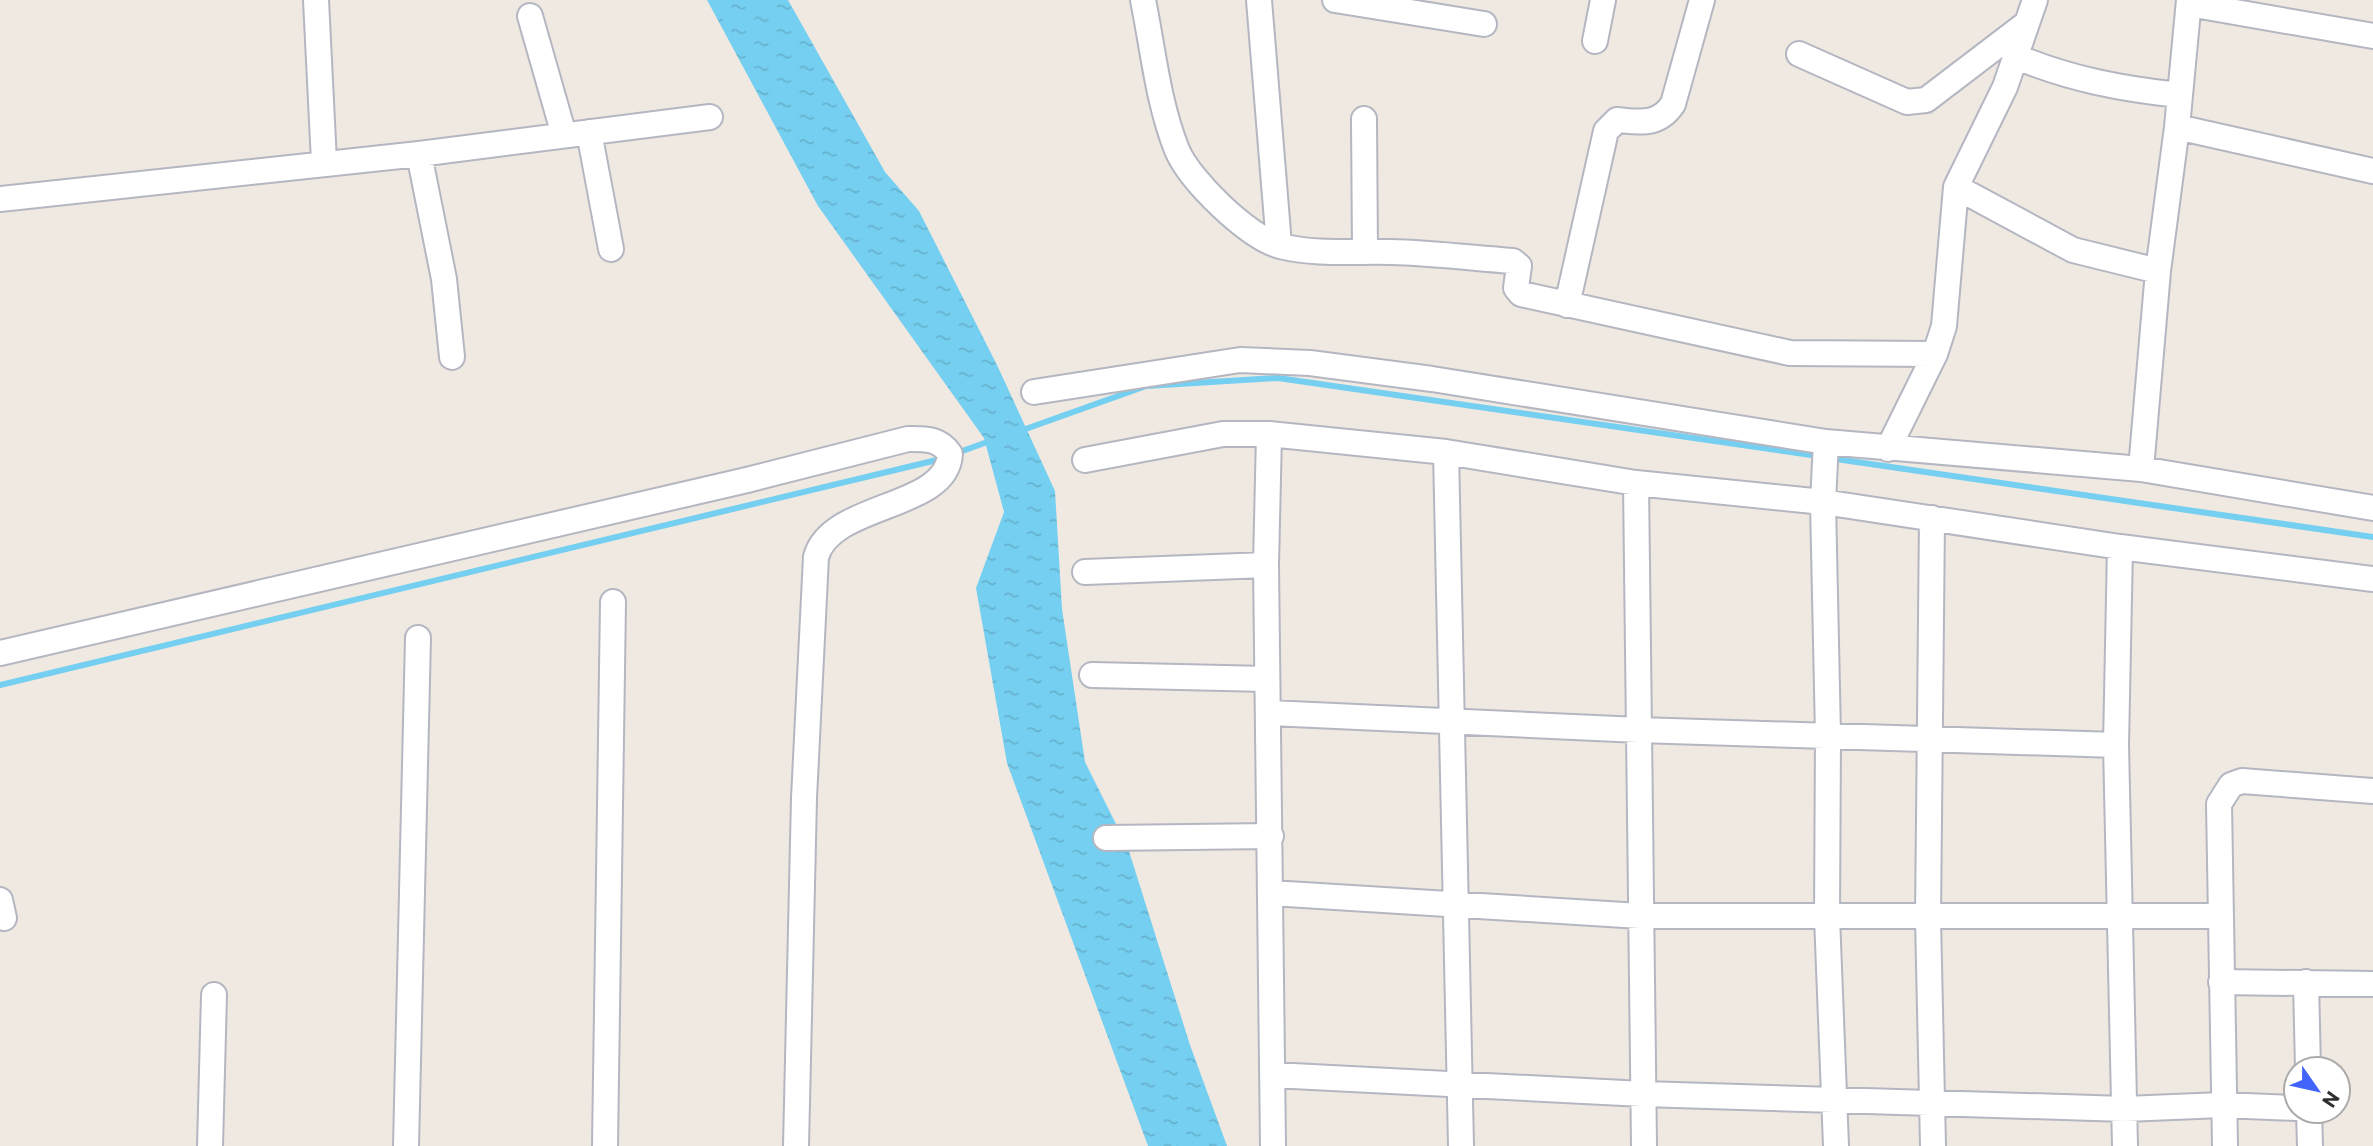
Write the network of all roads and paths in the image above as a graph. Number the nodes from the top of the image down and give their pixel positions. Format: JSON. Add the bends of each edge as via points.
{"nodes":[{"id":1,"x":316,"y":0,"type":"edge"},
{"id":2,"x":1143,"y":0,"type":"edge"},
{"id":3,"x":1259,"y":0,"type":"edge"},
{"id":4,"x":1335,"y":0,"type":"edge"},
{"id":5,"x":1603,"y":0,"type":"edge"},
{"id":6,"x":1702,"y":0,"type":"edge"},
{"id":7,"x":2189,"y":2,"type":"edge"},
{"id":8,"x":2031,"y":11,"type":"edge"},
{"id":9,"x":530,"y":16,"type":"dead end"},
{"id":10,"x":1484,"y":24,"type":"dead end"},
{"id":11,"x":2373,"y":36,"type":"edge"},
{"id":12,"x":1595,"y":41,"type":"dead end"},
{"id":13,"x":1799,"y":54,"type":"dead end"},
{"id":14,"x":2017,"y":57,"type":"junction"},
{"id":15,"x":2179,"y":95,"type":"junction"},
{"id":16,"x":710,"y":117,"type":"dead end"},
{"id":17,"x":1364,"y":119,"type":"dead end"},
{"id":18,"x":2177,"y":127,"type":"junction"},
{"id":19,"x":589,"y":132,"type":"junction"},
{"id":20,"x":564,"y":135,"type":"junction"},
{"id":21,"x":419,"y":154,"type":"junction"},
{"id":22,"x":324,"y":162,"type":"junction"},
{"id":23,"x":2373,"y":171,"type":"edge"},
{"id":24,"x":1956,"y":187,"type":"junction"},
{"id":25,"x":0,"y":199,"type":"edge"},
{"id":26,"x":1279,"y":245,"type":"junction"},
{"id":27,"x":611,"y":249,"type":"dead end"},
{"id":28,"x":1365,"y":252,"type":"junction"},
{"id":29,"x":2158,"y":271,"type":"junction"},
{"id":30,"x":1567,"y":305,"type":"junction"},
{"id":31,"x":1935,"y":354,"type":"junction"},
{"id":32,"x":452,"y":358,"type":"dead end"},
{"id":33,"x":1034,"y":391,"type":"dead end"},
{"id":34,"x":1269,"y":434,"type":"junction"},
{"id":35,"x":1826,"y":447,"type":"junction"},
{"id":36,"x":1888,"y":449,"type":"junction"},
{"id":37,"x":1446,"y":452,"type":"junction"},
{"id":38,"x":1085,"y":460,"type":"dead end"},
{"id":39,"x":2141,"y":469,"type":"junction"},
{"id":40,"x":1636,"y":483,"type":"junction"},
{"id":41,"x":1824,"y":491,"type":"junction"},
{"id":42,"x":2373,"y":508,"type":"edge"},
{"id":43,"x":1932,"y":518,"type":"junction"},
{"id":44,"x":2120,"y":547,"type":"junction"},
{"id":45,"x":1266,"y":565,"type":"junction"},
{"id":46,"x":1085,"y":572,"type":"dead end"},
{"id":47,"x":2373,"y":579,"type":"edge"},
{"id":48,"x":613,"y":602,"type":"dead end"},
{"id":49,"x":418,"y":638,"type":"dead end"},
{"id":50,"x":0,"y":653,"type":"edge"},
{"id":51,"x":1092,"y":675,"type":"dead end"},
{"id":52,"x":1267,"y":680,"type":"junction"},
{"id":53,"x":1268,"y":713,"type":"junction"},
{"id":54,"x":1452,"y":721,"type":"junction"},
{"id":55,"x":1639,"y":730,"type":"junction"},
{"id":56,"x":1828,"y":735,"type":"junction"},
{"id":57,"x":1929,"y":738,"type":"junction"},
{"id":58,"x":2116,"y":745,"type":"junction"},
{"id":59,"x":2373,"y":791,"type":"edge"},
{"id":60,"x":1271,"y":836,"type":"junction"},
{"id":61,"x":1106,"y":838,"type":"dead end"},
{"id":62,"x":1270,"y":892,"type":"junction"},
{"id":63,"x":1457,"y":904,"type":"junction"},
{"id":64,"x":1640,"y":916,"type":"junction"},
{"id":65,"x":2120,"y":916,"type":"junction"},
{"id":66,"x":2219,"y":916,"type":"junction"},
{"id":67,"x":1827,"y":917,"type":"junction"},
{"id":68,"x":1928,"y":918,"type":"junction"},
{"id":69,"x":2221,"y":982,"type":"junction"},
{"id":70,"x":2306,"y":982,"type":"junction"},
{"id":71,"x":2373,"y":984,"type":"edge"},
{"id":72,"x":214,"y":995,"type":"dead end"},
{"id":73,"x":2308,"y":1055,"type":"edge"},
{"id":74,"x":1273,"y":1075,"type":"junction"},
{"id":75,"x":1461,"y":1085,"type":"junction"},
{"id":76,"x":1643,"y":1094,"type":"junction"},
{"id":77,"x":1836,"y":1098,"type":"junction"},
{"id":78,"x":1932,"y":1102,"type":"junction"},
{"id":79,"x":2222,"y":1105,"type":"junction"},
{"id":80,"x":2282,"y":1107,"type":"edge"},
{"id":81,"x":2125,"y":1109,"type":"junction"},
{"id":82,"x":2309,"y":1125,"type":"edge"},
{"id":83,"x":210,"y":1146,"type":"edge"},
{"id":84,"x":406,"y":1146,"type":"edge"},
{"id":85,"x":605,"y":1146,"type":"edge"},
{"id":86,"x":796,"y":1146,"type":"edge"},
{"id":87,"x":1273,"y":1146,"type":"edge"},
{"id":88,"x":1461,"y":1146,"type":"edge"},
{"id":89,"x":1644,"y":1146,"type":"edge"},
{"id":90,"x":1836,"y":1146,"type":"edge"},
{"id":91,"x":1933,"y":1146,"type":"edge"},
{"id":92,"x":2125,"y":1146,"type":"edge"},
{"id":93,"x":2225,"y":1146,"type":"edge"},
{"id":94,"x":2310,"y":1146,"type":"edge"}],
"edges":[{"from":1,"to":22,"type":"street"},
{"from":2,"to":26,"type":"street","via":[[1178,152],[1227,210],[1262,238]]},
{"from":3,"to":26,"type":"street"},
{"from":4,"to":10,"type":"street"},
{"from":5,"to":12,"type":"street"},
{"from":6,"to":30,"type":"street","via":[[1674,104],[1666,115],[1656,122],[1617,120],[1606,131]]},
{"from":7,"to":11,"type":"street"},
{"from":7,"to":15,"type":"street"},
{"from":8,"to":13,"type":"street","via":[[1917,103]]},
{"from":8,"to":14,"type":"street"},
{"from":9,"to":20,"type":"street"},
{"from":14,"to":15,"type":"street","via":[[2080,80]]},
{"from":14,"to":24,"type":"street"},
{"from":15,"to":18,"type":"street"},
{"from":16,"to":19,"type":"street"},
{"from":17,"to":28,"type":"street"},
{"from":18,"to":23,"type":"street"},
{"from":18,"to":29,"type":"street"},
{"from":19,"to":20,"type":"street"},
{"from":19,"to":27,"type":"street"},
{"from":20,"to":21,"type":"street"},
{"from":21,"to":22,"type":"street"},
{"from":21,"to":32,"type":"street","via":[[444,279]]},
{"from":22,"to":25,"type":"street"},
{"from":24,"to":29,"type":"street","via":[[2073,250]]},
{"from":24,"to":31,"type":"street","via":[[1948,302]]},
{"from":26,"to":28,"type":"street"},
{"from":28,"to":30,"type":"street","via":[[1513,261],[1519,266],[1517,292]]},
{"from":29,"to":39,"type":"street"},
{"from":30,"to":31,"type":"street","via":[[1790,353]]},
{"from":31,"to":36,"type":"street"},
{"from":33,"to":35,"type":"street","via":[[1240,360],[1299,362],[1432,379]]},
{"from":34,"to":37,"type":"street"},
{"from":34,"to":38,"type":"street","via":[[1223,434]]},
{"from":34,"to":45,"type":"street"},
{"from":35,"to":36,"type":"street"},
{"from":35,"to":41,"type":"street"},
{"from":36,"to":39,"type":"street"},
{"from":37,"to":40,"type":"street"},
{"from":37,"to":54,"type":"street"},
{"from":39,"to":42,"type":"street"},
{"from":40,"to":41,"type":"street"},
{"from":40,"to":55,"type":"street"},
{"from":41,"to":43,"type":"street"},
{"from":41,"to":56,"type":"street"},
{"from":43,"to":44,"type":"street"},
{"from":43,"to":57,"type":"street"},
{"from":44,"to":47,"type":"street"},
{"from":44,"to":58,"type":"street"},
{"from":45,"to":46,"type":"street"},
{"from":45,"to":52,"type":"street"},
{"from":48,"to":85,"type":"street"},
{"from":49,"to":84,"type":"street"},
{"from":50,"to":86,"type":"street","via":[[908,439],[940,443],[949,459],[937,479],[829,533],[816,557],[804,798]]},
{"from":51,"to":52,"type":"street"},
{"from":52,"to":53,"type":"street"},
{"from":53,"to":54,"type":"street"},
{"from":53,"to":60,"type":"street"},
{"from":54,"to":55,"type":"street"},
{"from":54,"to":63,"type":"street"},
{"from":55,"to":56,"type":"street"},
{"from":55,"to":64,"type":"street"},
{"from":56,"to":57,"type":"street"},
{"from":56,"to":67,"type":"street"},
{"from":57,"to":58,"type":"street"},
{"from":57,"to":68,"type":"street"},
{"from":58,"to":65,"type":"street"},
{"from":59,"to":66,"type":"street","via":[[2242,781],[2231,785],[2219,804]]},
{"from":60,"to":61,"type":"street"},
{"from":60,"to":62,"type":"street"},
{"from":62,"to":63,"type":"street"},
{"from":62,"to":74,"type":"street"},
{"from":63,"to":64,"type":"street"},
{"from":63,"to":75,"type":"street"},
{"from":64,"to":67,"type":"street"},
{"from":64,"to":76,"type":"street"},
{"from":65,"to":66,"type":"street"},
{"from":65,"to":68,"type":"street"},
{"from":65,"to":81,"type":"street"},
{"from":66,"to":69,"type":"street"},
{"from":67,"to":68,"type":"street"},
{"from":67,"to":77,"type":"street"},
{"from":68,"to":78,"type":"street"},
{"from":69,"to":70,"type":"street"},
{"from":69,"to":79,"type":"street"},
{"from":70,"to":71,"type":"street"},
{"from":70,"to":73,"type":"street"},
{"from":72,"to":83,"type":"street"},
{"from":74,"to":75,"type":"street"},
{"from":74,"to":87,"type":"street"},
{"from":75,"to":76,"type":"street"},
{"from":75,"to":88,"type":"street"},
{"from":76,"to":77,"type":"street"},
{"from":76,"to":89,"type":"street"},
{"from":77,"to":78,"type":"street"},
{"from":77,"to":90,"type":"street"},
{"from":78,"to":81,"type":"street"},
{"from":78,"to":91,"type":"street"},
{"from":79,"to":80,"type":"street"},
{"from":79,"to":81,"type":"street"},
{"from":79,"to":93,"type":"street"},
{"from":81,"to":92,"type":"street"},
{"from":82,"to":94,"type":"street"}]}
